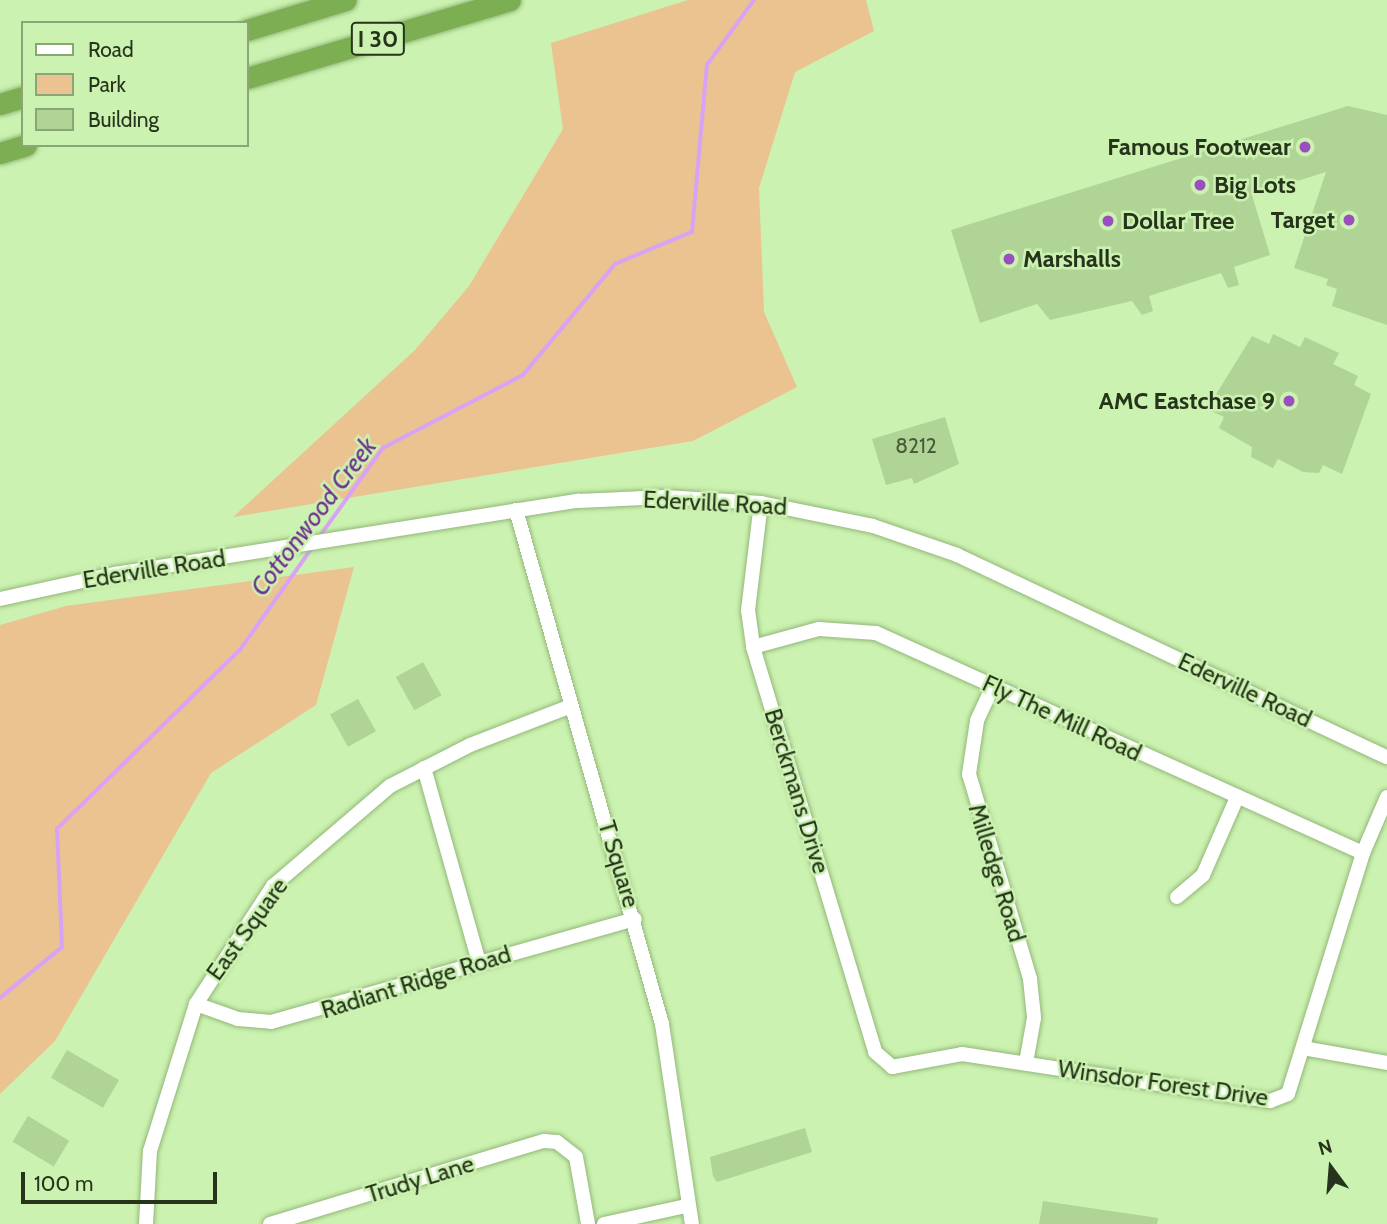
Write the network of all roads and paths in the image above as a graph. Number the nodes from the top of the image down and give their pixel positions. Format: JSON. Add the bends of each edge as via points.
{"nodes":[{"id":1,"x":346,"y":0,"type":"edge"},
{"id":2,"x":510,"y":0,"type":"edge"},
{"id":3,"x":248,"y":30,"type":"edge"},
{"id":4,"x":248,"y":78,"type":"edge"},
{"id":5,"x":21,"y":98,"type":"edge"},
{"id":6,"x":0,"y":104,"type":"edge"},
{"id":7,"x":21,"y":147,"type":"edge"},
{"id":8,"x":0,"y":153,"type":"edge"},
{"id":9,"x":761,"y":503,"type":"junction"},
{"id":10,"x":516,"y":510,"type":"junction"},
{"id":11,"x":0,"y":599,"type":"edge"},
{"id":12,"x":753,"y":646,"type":"junction"},
{"id":13,"x":993,"y":686,"type":"junction"},
{"id":14,"x":571,"y":706,"type":"junction"},
{"id":15,"x":1387,"y":757,"type":"edge"},
{"id":16,"x":425,"y":768,"type":"junction"},
{"id":17,"x":1387,"y":797,"type":"edge"},
{"id":18,"x":1236,"y":800,"type":"junction"},
{"id":19,"x":1363,"y":853,"type":"junction"},
{"id":20,"x":1177,"y":897,"type":"dead end"},
{"id":21,"x":635,"y":919,"type":"junction"},
{"id":22,"x":480,"y":962,"type":"junction"},
{"id":23,"x":196,"y":1004,"type":"junction"},
{"id":24,"x":1303,"y":1048,"type":"junction"},
{"id":25,"x":1026,"y":1063,"type":"junction"},
{"id":26,"x":1387,"y":1063,"type":"edge"},
{"id":27,"x":892,"y":1067,"type":"joint"},
{"id":28,"x":686,"y":1206,"type":"junction"},
{"id":29,"x":146,"y":1224,"type":"edge"},
{"id":30,"x":270,"y":1224,"type":"edge"},
{"id":31,"x":588,"y":1224,"type":"edge"},
{"id":32,"x":604,"y":1224,"type":"edge"},
{"id":33,"x":692,"y":1224,"type":"edge"}],
"edges":[{"from":1,"to":3,"type":"highway","number":"I 30"},
{"from":2,"to":4,"type":"highway","number":"I 30"},
{"from":5,"to":6,"type":"highway"},
{"from":7,"to":8,"type":"highway"},
{"from":9,"to":10,"type":"street","name":"Ederville Road","via":[[666,497]]},
{"from":9,"to":12,"type":"street","name":"Berckmans Drive","via":[[748,610]]},
{"from":9,"to":15,"type":"street","name":"Ederville Road","via":[[873,526],[957,555]]},
{"from":10,"to":11,"type":"street","name":"Ederville Road"},
{"from":10,"to":14,"type":"street","name":"T Square"},
{"from":12,"to":13,"type":"street","name":"Fly The Mill Road","via":[[819,629],[858,629]]},
{"from":12,"to":27,"type":"street","name":"Berckmans Drive","via":[[875,1052]]},
{"from":13,"to":18,"type":"street","name":"Fly The Mill Road"},
{"from":13,"to":25,"type":"street","name":"Milledge Road","via":[[976,721],[969,774],[1030,979],[1034,1018]]},
{"from":14,"to":16,"type":"street","name":"East Square"},
{"from":14,"to":21,"type":"street","name":"T Square"},
{"from":16,"to":22,"type":"street"},
{"from":16,"to":23,"type":"street","name":"East Square","via":[[332,829],[273,886]]},
{"from":17,"to":19,"type":"street","name":"Winsdor Forest Drive"},
{"from":18,"to":19,"type":"street","name":"Fly The Mill Road"},
{"from":18,"to":20,"type":"street","via":[[1203,875]]},
{"from":19,"to":24,"type":"street","name":"Winsdor Forest Drive"},
{"from":21,"to":22,"type":"street","name":"Radiant Ridge Road"},
{"from":21,"to":28,"type":"street","name":"T Square","via":[[662,1024]]},
{"from":22,"to":23,"type":"street","name":"Radiant Ridge Road","via":[[271,1022],[238,1019]]},
{"from":23,"to":29,"type":"street","name":"East Square","via":[[150,1151]]},
{"from":24,"to":25,"type":"street","name":"Winsdor Forest Drive","via":[[1293,1088],[1270,1101]]},
{"from":24,"to":26,"type":"street"},
{"from":25,"to":27,"type":"street","name":"Winsdor Forest Drive","via":[[961,1054]]},
{"from":28,"to":32,"type":"street"},
{"from":28,"to":33,"type":"street","name":"T Square"},
{"from":30,"to":31,"type":"street","name":"Trudy Lane","via":[[544,1141],[569,1147],[580,1169]]}]}
